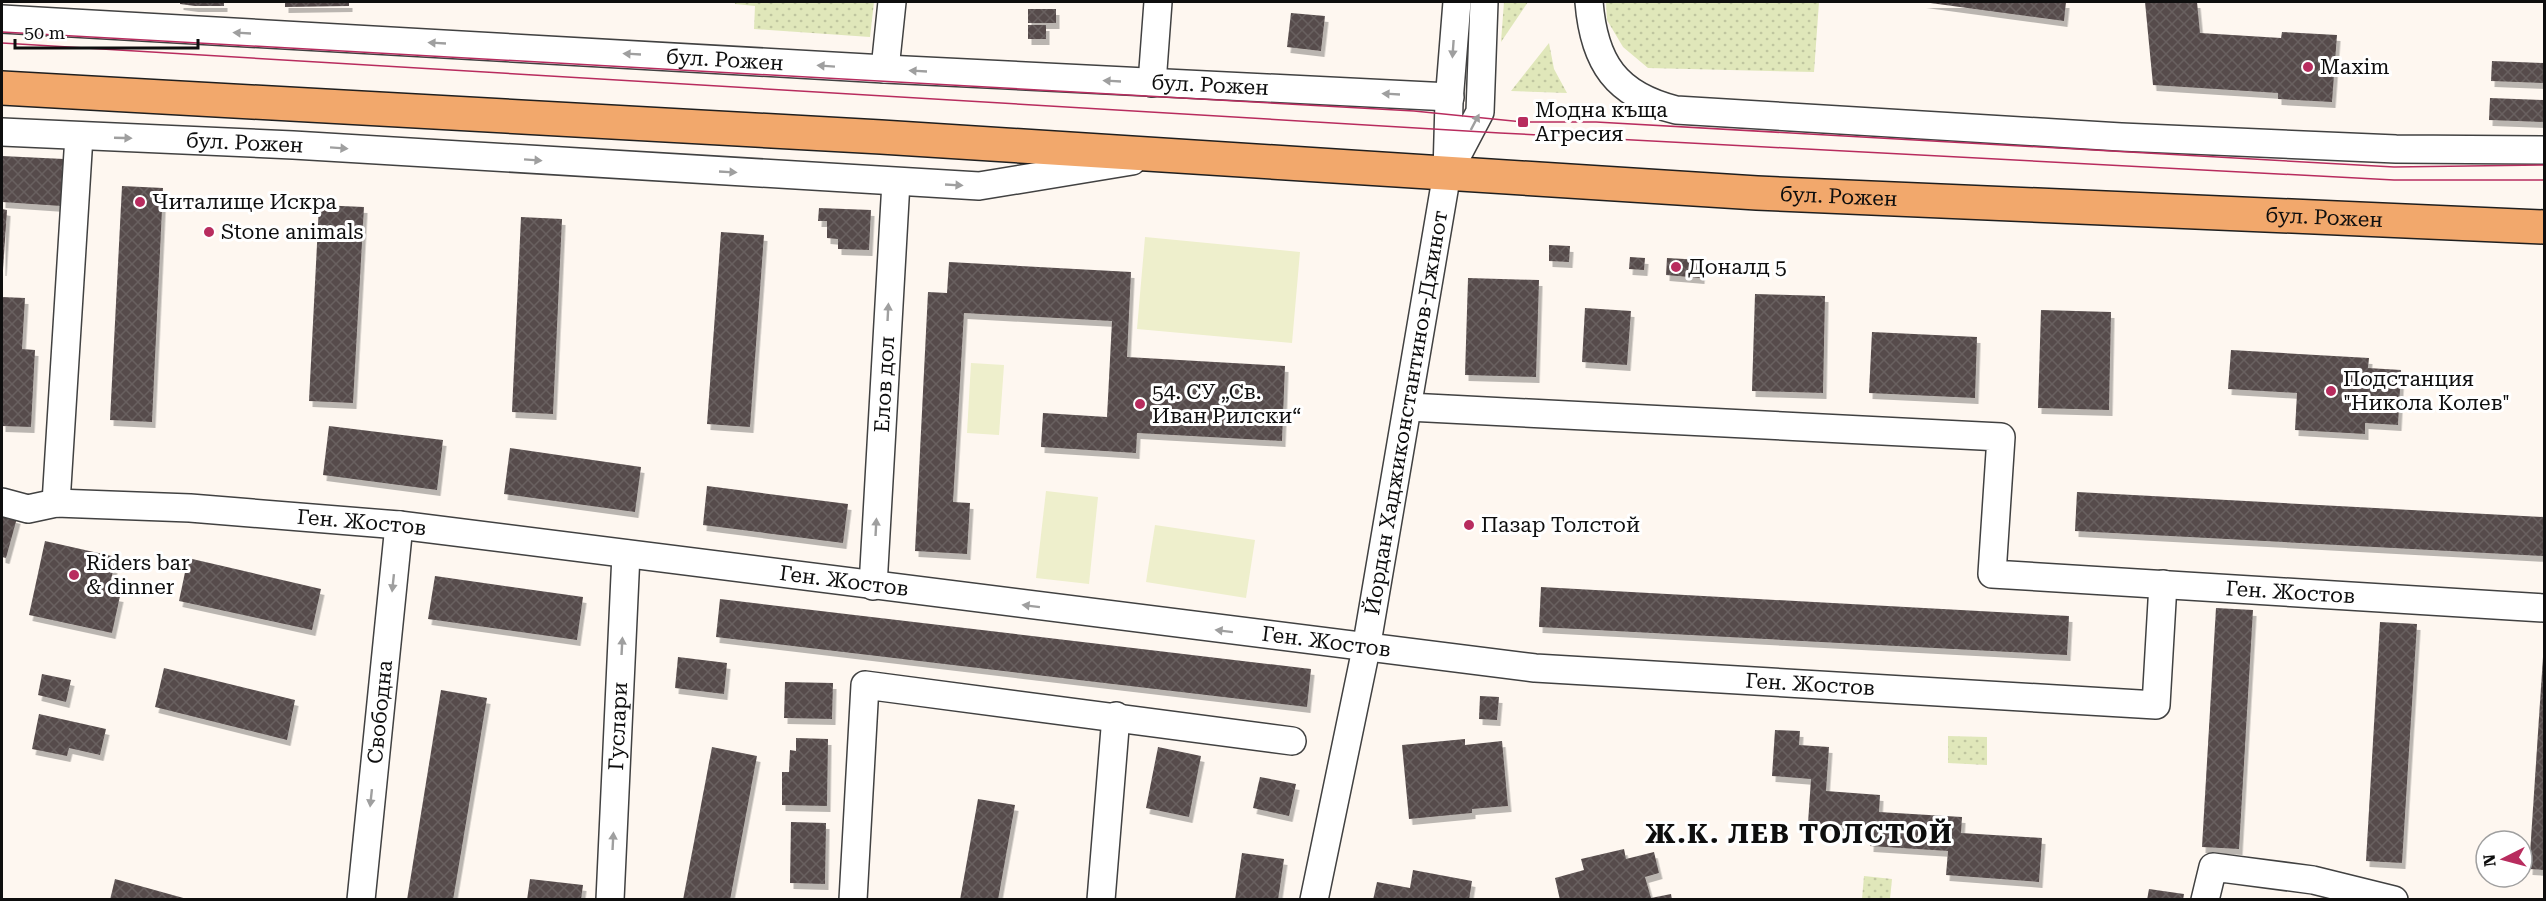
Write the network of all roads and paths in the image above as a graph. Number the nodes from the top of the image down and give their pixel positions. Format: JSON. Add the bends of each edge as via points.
{"nodes":[{"id":1,"x":892,"y":2,"type":"edge"},
{"id":2,"x":1158,"y":2,"type":"edge"},
{"id":3,"x":1457,"y":2,"type":"edge"},
{"id":4,"x":1484,"y":2,"type":"edge"},
{"id":5,"x":1590,"y":2,"type":"edge"},
{"id":6,"x":2,"y":19,"type":"edge"},
{"id":7,"x":885,"y":69,"type":"junction"},
{"id":8,"x":1152,"y":82,"type":"junction"},
{"id":9,"x":2,"y":88,"type":"edge"},
{"id":10,"x":1449,"y":97,"type":"junction"},
{"id":11,"x":2,"y":132,"type":"edge"},
{"id":12,"x":79,"y":136,"type":"junction"},
{"id":13,"x":2544,"y":150,"type":"edge"},
{"id":14,"x":1169,"y":155,"type":"junction"},
{"id":15,"x":1447,"y":173,"type":"junction"},
{"id":16,"x":896,"y":182,"type":"junction"},
{"id":17,"x":2544,"y":221,"type":"edge"},
{"id":18,"x":2511,"y":225,"type":"junction"},
{"id":19,"x":2544,"y":227,"type":"edge"},
{"id":20,"x":2544,"y":234,"type":"edge"},
{"id":21,"x":1408,"y":407,"type":"junction"},
{"id":22,"x":2,"y":502,"type":"edge"},
{"id":23,"x":56,"y":502,"type":"junction"},
{"id":24,"x":399,"y":525,"type":"junction"},
{"id":25,"x":626,"y":554,"type":"junction"},
{"id":26,"x":2163,"y":584,"type":"junction"},
{"id":27,"x":873,"y":586,"type":"junction"},
{"id":28,"x":2544,"y":608,"type":"edge"},
{"id":29,"x":1366,"y":648,"type":"junction"},
{"id":30,"x":1116,"y":716,"type":"junction"},
{"id":31,"x":1292,"y":741,"type":"dead end"},
{"id":32,"x":361,"y":900,"type":"edge"},
{"id":33,"x":610,"y":900,"type":"edge"},
{"id":34,"x":853,"y":900,"type":"edge"},
{"id":35,"x":1101,"y":900,"type":"edge"},
{"id":36,"x":1314,"y":900,"type":"edge"},
{"id":37,"x":2205,"y":900,"type":"edge"},
{"id":38,"x":2394,"y":900,"type":"edge"}],
"edges":[{"from":1,"to":7,"type":"street"},
{"from":2,"to":8,"type":"street"},
{"from":3,"to":10,"type":"street","one_way":true},
{"from":15,"to":4,"type":"street","one_way":true,"via":[[1480,112]]},
{"from":5,"to":13,"type":"street","via":[[1591,24],[1611,74],[1649,103],[1676,110],[2109,136],[2396,149]]},
{"from":7,"to":6,"type":"street","name":"бул. Рожен","one_way":true},
{"from":8,"to":7,"type":"street","name":"бул. Рожен","one_way":true},
{"from":10,"to":8,"type":"street","name":"бул. Рожен","one_way":true},
{"from":9,"to":14,"type":"main road","name":"бул. Рожен"},
{"from":10,"to":15,"type":"street"},
{"from":11,"to":12,"type":"street","name":"бул. Рожен"},
{"from":12,"to":16,"type":"street","name":"бул. Рожен","one_way":true},
{"from":12,"to":23,"type":"street"},
{"from":14,"to":15,"type":"main road","name":"бул. Рожен"},
{"from":16,"to":14,"type":"street","name":"бул. Рожен","one_way":true,"via":[[979,186]]},
{"from":15,"to":18,"type":"main road","name":"бул. Рожен","via":[[1757,193]]},
{"from":15,"to":21,"type":"street","name":"Йордан Хаджиконстантинов-Джинот"},
{"from":27,"to":16,"type":"street","name":"Елов дол","one_way":true},
{"from":17,"to":18,"type":"main road","name":"бул. Рожен"},
{"from":18,"to":19,"type":"main road","name":"бул. Рожен"},
{"from":18,"to":20,"type":"main road"},
{"from":21,"to":26,"type":"street","via":[[2001,437],[1992,574]]},
{"from":21,"to":29,"type":"street","name":"Йордан Хаджиконстантинов-Джинот"},
{"from":22,"to":23,"type":"street","name":"Ген. Жостов","via":[[28,509]]},
{"from":23,"to":24,"type":"street","name":"Ген. Жостов"},
{"from":24,"to":25,"type":"street","name":"Ген. Жостов"},
{"from":24,"to":32,"type":"street","name":"Свободна","one_way":true},
{"from":25,"to":27,"type":"street","name":"Ген. Жостов"},
{"from":33,"to":25,"type":"street","name":"Гуслари","one_way":true},
{"from":26,"to":28,"type":"street","name":"Ген. Жостов"},
{"from":26,"to":29,"type":"street","name":"Ген. Жостов","via":[[2156,705],[1535,668]]},
{"from":29,"to":27,"type":"street","name":"Ген. Жостов","one_way":true},
{"from":29,"to":36,"type":"street","name":"Йордан Хаджиконстантинов-Джинот"},
{"from":30,"to":31,"type":"street"},
{"from":30,"to":34,"type":"street","via":[[865,685]]},
{"from":30,"to":35,"type":"street"},
{"from":37,"to":38,"type":"street","via":[[2214,867],[2313,880]]}]}
